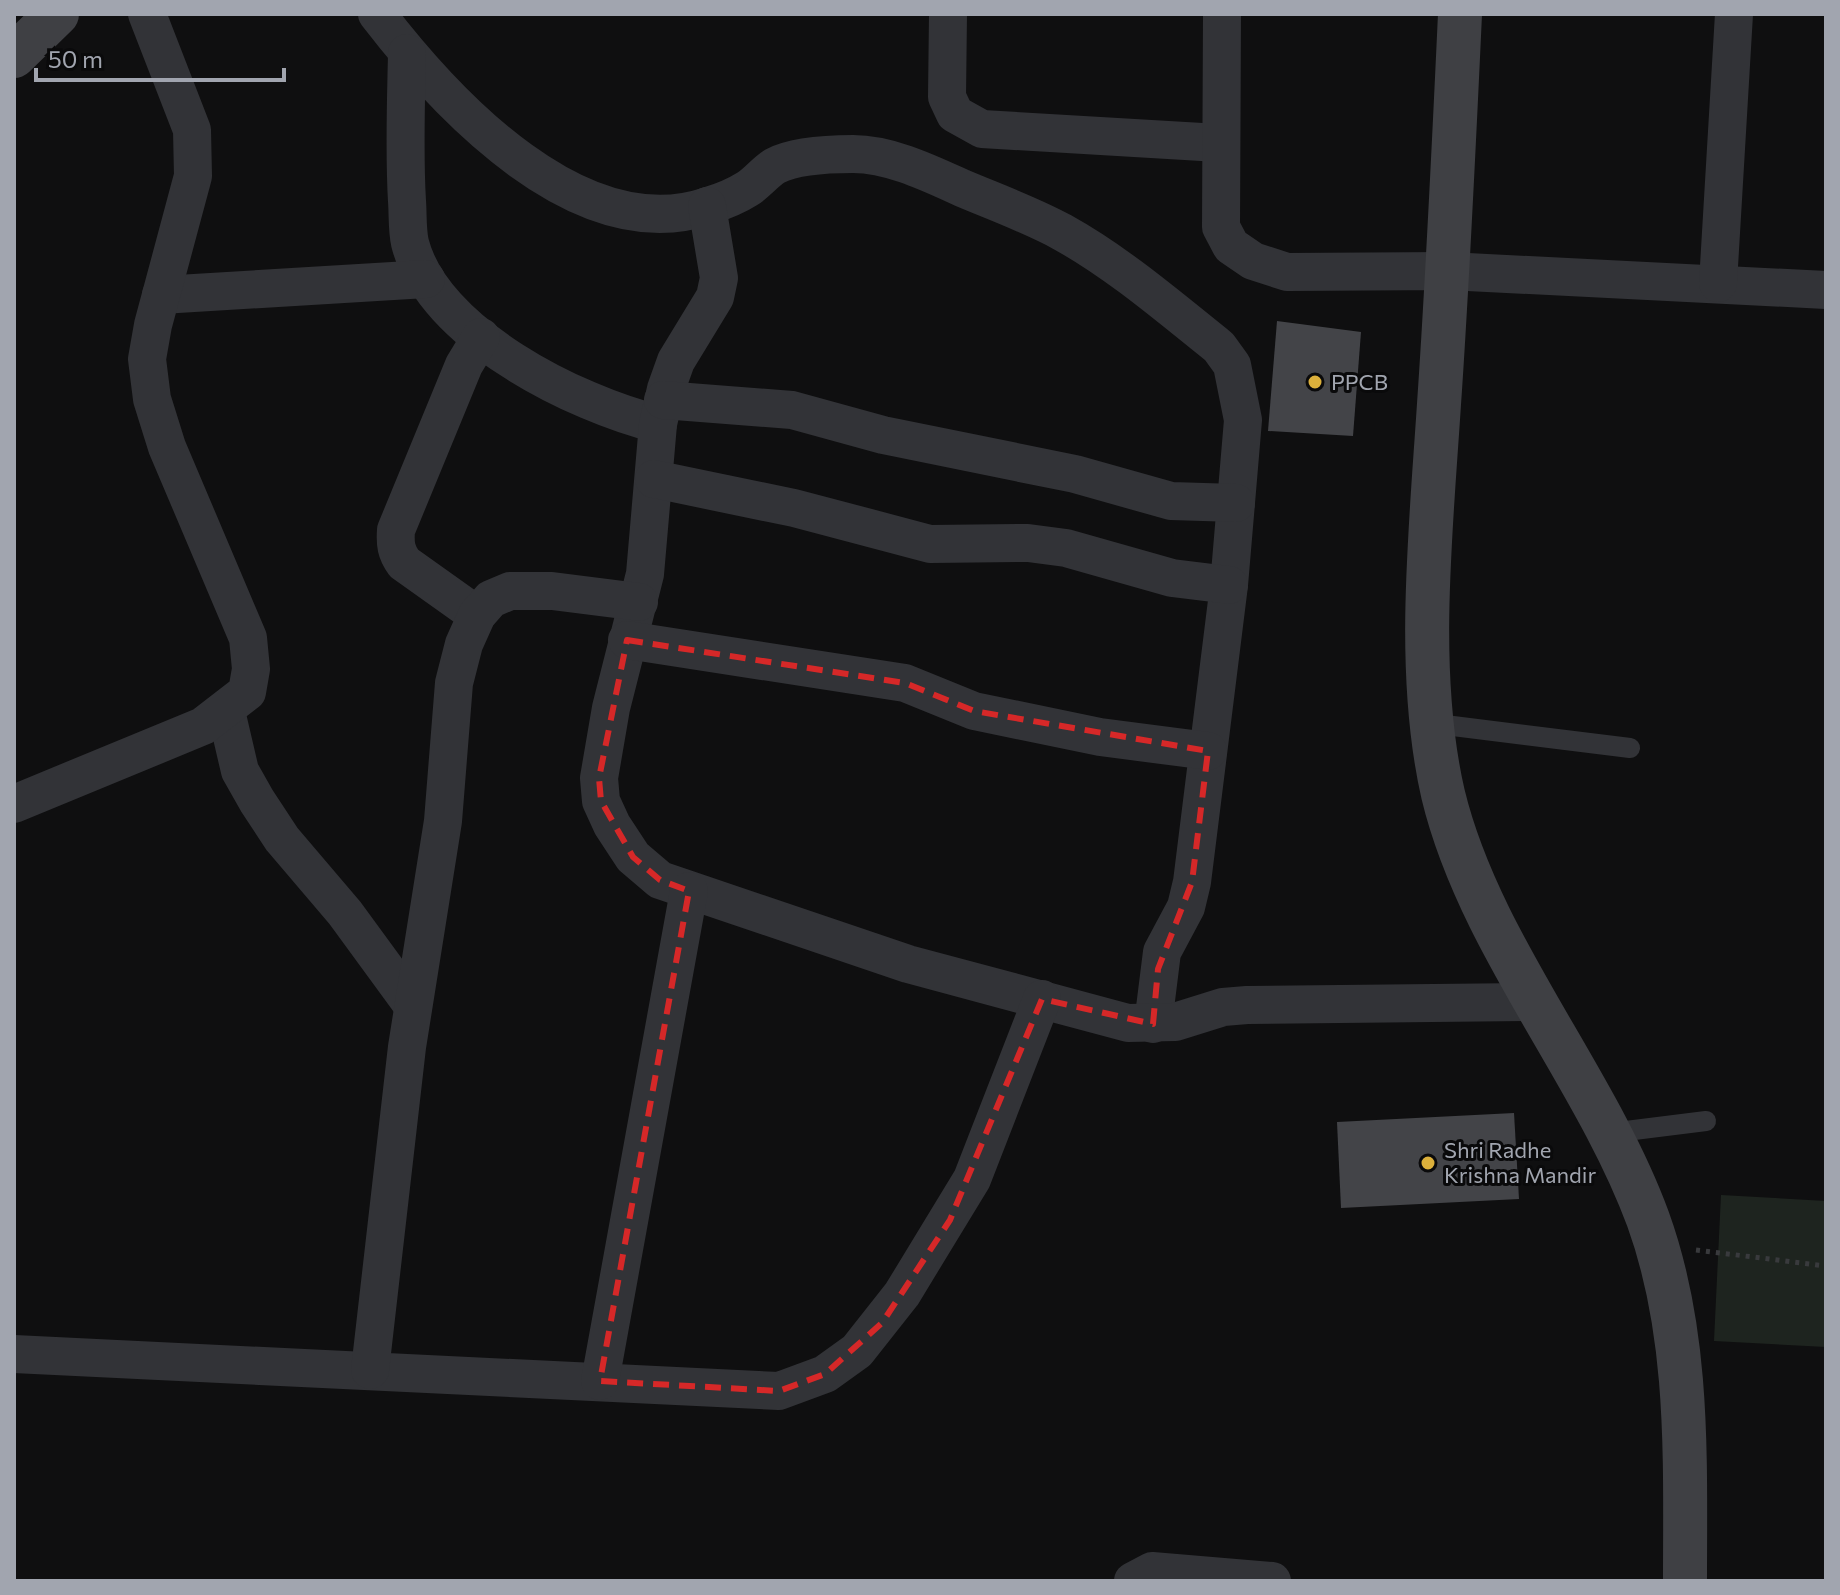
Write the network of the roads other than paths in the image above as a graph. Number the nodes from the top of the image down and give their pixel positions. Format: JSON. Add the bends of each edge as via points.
{"nodes":[{"id":1,"x":57,"y":14,"type":"edge"},
{"id":2,"x":147,"y":14,"type":"edge"},
{"id":3,"x":377,"y":14,"type":"edge"},
{"id":4,"x":948,"y":14,"type":"edge"},
{"id":5,"x":1222,"y":14,"type":"edge"},
{"id":6,"x":1460,"y":14,"type":"edge"},
{"id":7,"x":1734,"y":14,"type":"edge"},
{"id":8,"x":407,"y":53,"type":"junction"},
{"id":9,"x":14,"y":56,"type":"edge"},
{"id":10,"x":1219,"y":143,"type":"junction"},
{"id":11,"x":707,"y":206,"type":"junction"},
{"id":12,"x":1448,"y":271,"type":"junction"},
{"id":13,"x":426,"y":279,"type":"junction"},
{"id":14,"x":1718,"y":283,"type":"junction"},
{"id":15,"x":1826,"y":290,"type":"edge"},
{"id":16,"x":161,"y":295,"type":"junction"},
{"id":17,"x":481,"y":337,"type":"junction"},
{"id":18,"x":661,"y":412,"type":"junction"},
{"id":19,"x":654,"y":479,"type":"junction"},
{"id":20,"x":1236,"y":503,"type":"junction"},
{"id":21,"x":1229,"y":585,"type":"junction"},
{"id":22,"x":639,"y":602,"type":"junction"},
{"id":23,"x":477,"y":615,"type":"junction"},
{"id":24,"x":627,"y":640,"type":"junction"},
{"id":25,"x":226,"y":711,"type":"junction"},
{"id":26,"x":1429,"y":723,"type":"junction"},
{"id":27,"x":1630,"y":748,"type":"dead end"},
{"id":28,"x":1208,"y":751,"type":"junction"},
{"id":29,"x":14,"y":804,"type":"edge"},
{"id":30,"x":689,"y":891,"type":"junction"},
{"id":31,"x":1042,"y":999,"type":"junction"},
{"id":32,"x":1535,"y":1002,"type":"junction"},
{"id":33,"x":413,"y":1006,"type":"junction"},
{"id":34,"x":1153,"y":1024,"type":"junction"},
{"id":35,"x":1706,"y":1121,"type":"dead end"},
{"id":36,"x":1610,"y":1133,"type":"junction"},
{"id":37,"x":14,"y":1354,"type":"edge"},
{"id":38,"x":370,"y":1370,"type":"junction"},
{"id":39,"x":600,"y":1381,"type":"junction"},
{"id":40,"x":1133,"y":1581,"type":"edge"},
{"id":41,"x":1272,"y":1581,"type":"edge"},
{"id":42,"x":1685,"y":1581,"type":"edge"}],
"edges":[{"from":1,"to":9,"type":"street"},
{"from":2,"to":16,"type":"street","via":[[192,130],[193,176]]},
{"from":3,"to":8,"type":"street"},
{"from":4,"to":10,"type":"street","via":[[947,97],[949,108],[967,124],[1013,132]]},
{"from":5,"to":10,"type":"street"},
{"from":6,"to":12,"type":"street"},
{"from":7,"to":14,"type":"street"},
{"from":8,"to":11,"type":"street","via":[[460,108],[554,182],[622,210],[664,216]]},
{"from":8,"to":13,"type":"street","via":[[410,243]]},
{"from":10,"to":12,"type":"street","via":[[1221,227],[1231,246],[1253,261],[1287,272]]},
{"from":11,"to":18,"type":"street","via":[[719,278],[715,297],[676,361]]},
{"from":11,"to":20,"type":"street","via":[[746,190],[777,165],[855,154],[912,167],[1062,232],[1219,347],[1232,365],[1243,420]]},
{"from":12,"to":14,"type":"street"},
{"from":12,"to":26,"type":"street","via":[[1430,536]]},
{"from":13,"to":16,"type":"street"},
{"from":13,"to":17,"type":"street"},
{"from":14,"to":15,"type":"street"},
{"from":16,"to":25,"type":"street","via":[[147,359],[152,399],[248,638],[247,692]]},
{"from":17,"to":18,"type":"street","via":[[604,409]]},
{"from":17,"to":23,"type":"street","via":[[396,530],[396,553],[404,563]]},
{"from":18,"to":19,"type":"street"},
{"from":18,"to":20,"type":"street","via":[[792,410],[1171,501]]},
{"from":19,"to":21,"type":"street","via":[[930,544],[1066,548],[1172,578]]},
{"from":19,"to":22,"type":"street"},
{"from":20,"to":21,"type":"street"},
{"from":21,"to":28,"type":"street"},
{"from":22,"to":23,"type":"street","via":[[510,591],[491,599]]},
{"from":22,"to":24,"type":"street"},
{"from":23,"to":33,"type":"street","via":[[454,683],[443,821]]},
{"from":24,"to":28,"type":"street","via":[[905,683],[974,711],[1100,737]]},
{"from":24,"to":30,"type":"street","via":[[599,778],[601,801],[633,857],[660,880]]},
{"from":25,"to":29,"type":"street","via":[[203,726]]},
{"from":25,"to":33,"type":"street","via":[[240,771],[257,801]]},
{"from":26,"to":27,"type":"lane"},
{"from":26,"to":32,"type":"street","via":[[1444,798],[1466,857]]},
{"from":28,"to":34,"type":"street","via":[[1192,882],[1186,907],[1162,952]]},
{"from":30,"to":31,"type":"street","via":[[908,964]]},
{"from":30,"to":39,"type":"street"},
{"from":31,"to":34,"type":"street","via":[[1128,1023]]},
{"from":31,"to":39,"type":"street","via":[[972,1179],[902,1294],[857,1351],[825,1374],[779,1391]]},
{"from":32,"to":34,"type":"street","via":[[1247,1005]]},
{"from":32,"to":36,"type":"street"},
{"from":33,"to":38,"type":"street"},
{"from":35,"to":36,"type":"lane"},
{"from":36,"to":42,"type":"street","via":[[1648,1219],[1675,1319],[1682,1388]]},
{"from":37,"to":38,"type":"street"},
{"from":38,"to":39,"type":"street"},
{"from":40,"to":41,"type":"street","via":[[1152,1571]]}]}
